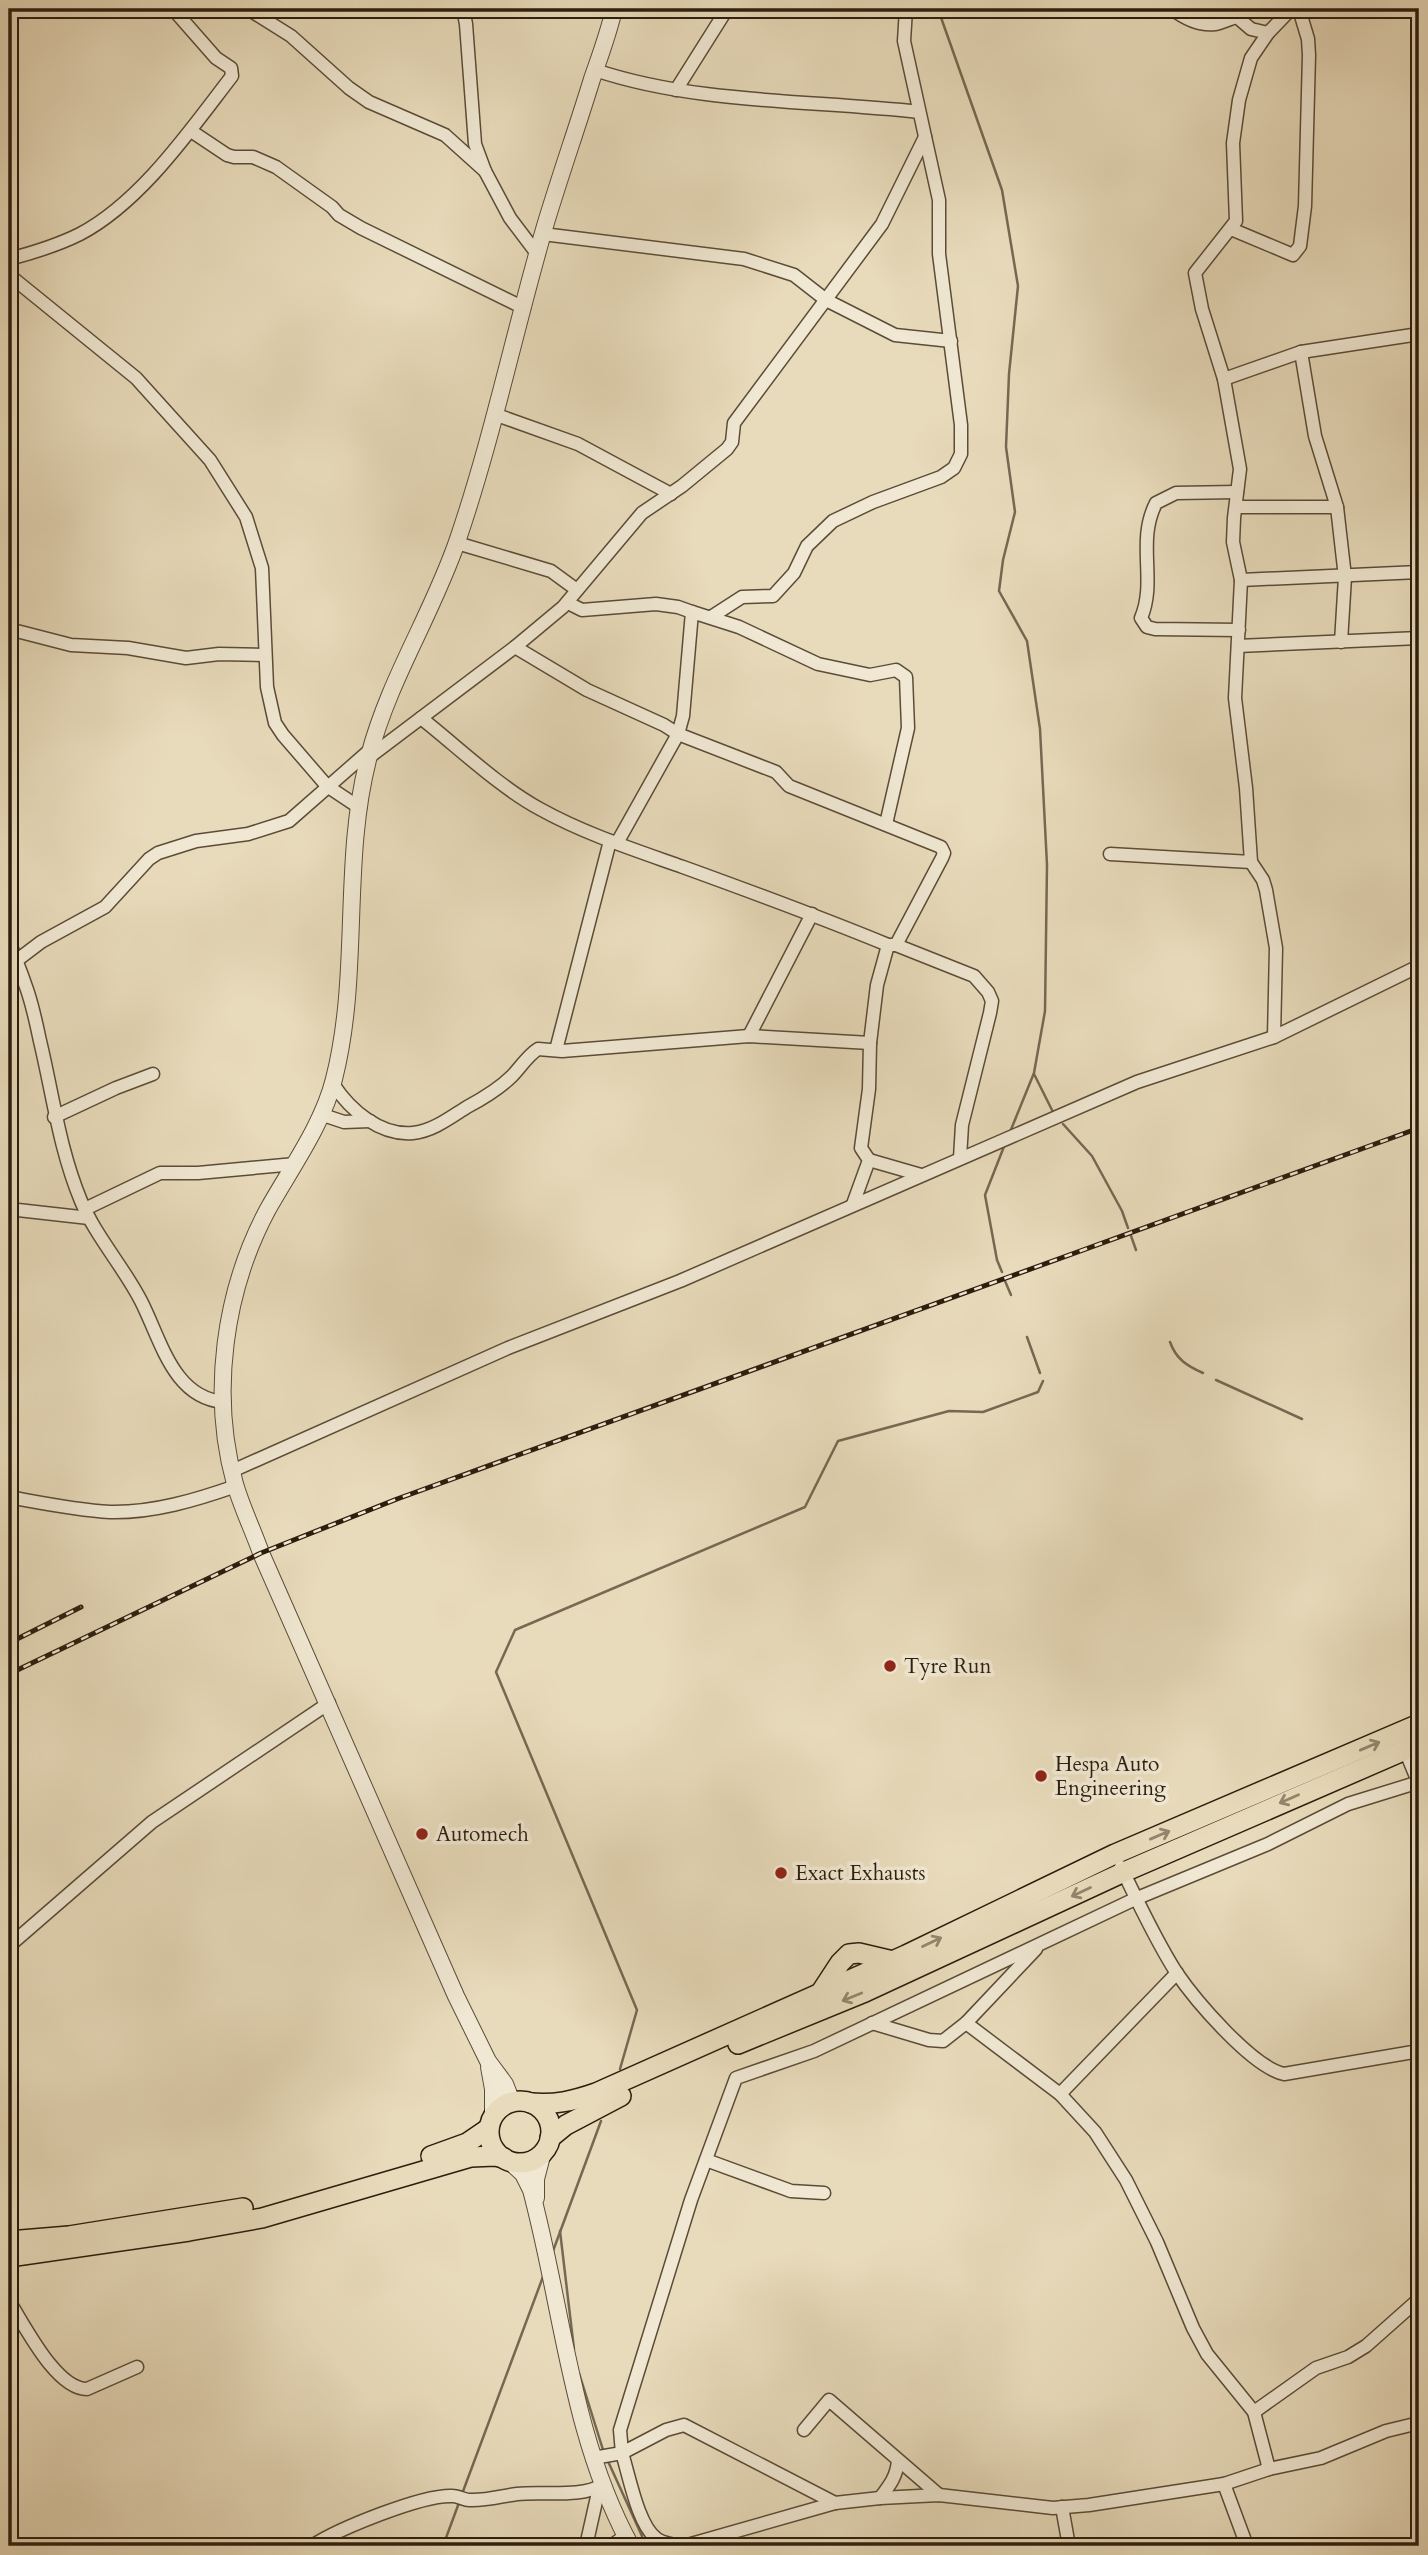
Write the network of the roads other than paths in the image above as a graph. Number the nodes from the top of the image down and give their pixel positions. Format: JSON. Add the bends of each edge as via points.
{"nodes":[{"id":1,"x":173,"y":9,"type":"edge"},
{"id":2,"x":248,"y":9,"type":"edge"},
{"id":3,"x":463,"y":9,"type":"edge"},
{"id":4,"x":614,"y":9,"type":"edge"},
{"id":5,"x":727,"y":9,"type":"edge"},
{"id":6,"x":905,"y":9,"type":"edge"},
{"id":7,"x":1172,"y":9,"type":"edge"},
{"id":8,"x":1291,"y":9,"type":"edge"},
{"id":9,"x":1299,"y":9,"type":"edge"},
{"id":10,"x":1268,"y":33,"type":"junction"},
{"id":11,"x":595,"y":70,"type":"junction"},
{"id":12,"x":676,"y":90,"type":"junction"},
{"id":13,"x":919,"y":113,"type":"junction"},
{"id":14,"x":191,"y":131,"type":"junction"},
{"id":15,"x":925,"y":137,"type":"junction"},
{"id":16,"x":485,"y":171,"type":"junction"},
{"id":17,"x":1231,"y":229,"type":"junction"},
{"id":18,"x":543,"y":234,"type":"junction"},
{"id":19,"x":538,"y":255,"type":"junction"},
{"id":20,"x":9,"y":258,"type":"edge"},
{"id":21,"x":10,"y":277,"type":"edge"},
{"id":22,"x":826,"y":300,"type":"junction"},
{"id":23,"x":524,"y":308,"type":"junction"},
{"id":24,"x":1419,"y":334,"type":"edge"},
{"id":25,"x":951,"y":341,"type":"junction"},
{"id":26,"x":1301,"y":352,"type":"junction"},
{"id":27,"x":1224,"y":380,"type":"junction"},
{"id":28,"x":494,"y":414,"type":"junction"},
{"id":29,"x":1237,"y":492,"type":"junction"},
{"id":30,"x":671,"y":494,"type":"junction"},
{"id":31,"x":1236,"y":507,"type":"junction"},
{"id":32,"x":1337,"y":507,"type":"junction"},
{"id":33,"x":457,"y":542,"type":"junction"},
{"id":34,"x":1419,"y":572,"type":"edge"},
{"id":35,"x":1345,"y":577,"type":"junction"},
{"id":36,"x":1241,"y":580,"type":"junction"},
{"id":37,"x":578,"y":590,"type":"junction"},
{"id":38,"x":568,"y":603,"type":"junction"},
{"id":39,"x":692,"y":612,"type":"junction"},
{"id":40,"x":711,"y":617,"type":"junction"},
{"id":41,"x":9,"y":629,"type":"edge"},
{"id":42,"x":1239,"y":630,"type":"junction"},
{"id":43,"x":1419,"y":638,"type":"edge"},
{"id":44,"x":1341,"y":642,"type":"junction"},
{"id":45,"x":1238,"y":646,"type":"junction"},
{"id":46,"x":515,"y":647,"type":"junction"},
{"id":47,"x":265,"y":655,"type":"junction"},
{"id":48,"x":421,"y":719,"type":"junction"},
{"id":49,"x":678,"y":734,"type":"junction"},
{"id":50,"x":369,"y":754,"type":"junction"},
{"id":51,"x":327,"y":786,"type":"junction"},
{"id":52,"x":360,"y":808,"type":"junction"},
{"id":53,"x":886,"y":824,"type":"junction"},
{"id":54,"x":614,"y":842,"type":"junction"},
{"id":55,"x":1110,"y":854,"type":"dead end"},
{"id":56,"x":1251,"y":862,"type":"junction"},
{"id":57,"x":812,"y":914,"type":"junction"},
{"id":58,"x":9,"y":944,"type":"edge"},
{"id":59,"x":892,"y":945,"type":"junction"},
{"id":60,"x":12,"y":964,"type":"edge"},
{"id":61,"x":1419,"y":966,"type":"edge"},
{"id":62,"x":749,"y":1037,"type":"junction"},
{"id":63,"x":1274,"y":1037,"type":"junction"},
{"id":64,"x":870,"y":1043,"type":"junction"},
{"id":65,"x":556,"y":1050,"type":"junction"},
{"id":66,"x":153,"y":1074,"type":"dead end"},
{"id":67,"x":333,"y":1084,"type":"junction"},
{"id":68,"x":320,"y":1114,"type":"junction"},
{"id":69,"x":54,"y":1117,"type":"junction"},
{"id":70,"x":370,"y":1121,"type":"junction"},
{"id":71,"x":960,"y":1158,"type":"junction"},
{"id":72,"x":869,"y":1160,"type":"junction"},
{"id":73,"x":295,"y":1164,"type":"junction"},
{"id":74,"x":921,"y":1175,"type":"junction"},
{"id":75,"x":853,"y":1205,"type":"junction"},
{"id":76,"x":9,"y":1210,"type":"edge"},
{"id":77,"x":87,"y":1213,"type":"junction"},
{"id":78,"x":224,"y":1402,"type":"junction"},
{"id":79,"x":234,"y":1479,"type":"junction"},
{"id":80,"x":9,"y":1497,"type":"edge"},
{"id":81,"x":328,"y":1703,"type":"junction"},
{"id":82,"x":1419,"y":1724,"type":"edge"},
{"id":83,"x":1412,"y":1747,"type":"edge"},
{"id":84,"x":1419,"y":1782,"type":"edge"},
{"id":85,"x":1119,"y":1863,"type":"junction"},
{"id":86,"x":1135,"y":1899,"type":"junction"},
{"id":87,"x":1041,"y":1944,"type":"junction"},
{"id":88,"x":9,"y":1946,"type":"edge"},
{"id":89,"x":1177,"y":1973,"type":"junction"},
{"id":90,"x":872,"y":2023,"type":"junction"},
{"id":91,"x":966,"y":2024,"type":"junction"},
{"id":92,"x":1419,"y":2051,"type":"edge"},
{"id":93,"x":488,"y":2061,"type":"junction"},
{"id":94,"x":1060,"y":2094,"type":"junction"},
{"id":95,"x":521,"y":2102,"type":"junction"},
{"id":96,"x":491,"y":2123,"type":"junction"},
{"id":97,"x":547,"y":2145,"type":"junction"},
{"id":98,"x":506,"y":2160,"type":"junction"},
{"id":99,"x":706,"y":2160,"type":"junction"},
{"id":100,"x":824,"y":2193,"type":"dead end"},
{"id":101,"x":537,"y":2212,"type":"junction"},
{"id":102,"x":9,"y":2241,"type":"edge"},
{"id":103,"x":9,"y":2257,"type":"edge"},
{"id":104,"x":1419,"y":2299,"type":"edge"},
{"id":105,"x":9,"y":2301,"type":"edge"},
{"id":106,"x":137,"y":2367,"type":"dead end"},
{"id":107,"x":1254,"y":2412,"type":"junction"},
{"id":108,"x":1419,"y":2423,"type":"edge"},
{"id":109,"x":804,"y":2430,"type":"dead end"},
{"id":110,"x":622,"y":2453,"type":"junction"},
{"id":111,"x":593,"y":2459,"type":"junction"},
{"id":112,"x":898,"y":2460,"type":"junction"},
{"id":113,"x":1269,"y":2469,"type":"junction"},
{"id":114,"x":1224,"y":2484,"type":"junction"},
{"id":115,"x":601,"y":2486,"type":"junction"},
{"id":116,"x":939,"y":2495,"type":"junction"},
{"id":117,"x":880,"y":2498,"type":"junction"},
{"id":118,"x":835,"y":2503,"type":"junction"},
{"id":119,"x":1062,"y":2507,"type":"junction"},
{"id":120,"x":628,"y":2541,"type":"edge"},
{"id":121,"x":1419,"y":2542,"type":"edge"},
{"id":122,"x":312,"y":2546,"type":"edge"},
{"id":123,"x":586,"y":2546,"type":"edge"},
{"id":124,"x":611,"y":2546,"type":"edge"},
{"id":125,"x":1069,"y":2546,"type":"edge"},
{"id":126,"x":1247,"y":2546,"type":"edge"},
{"id":127,"x":1415,"y":2546,"type":"edge"}],
"edges":[{"from":1,"to":14,"type":"street","via":[[233,71]]},
{"from":2,"to":16,"type":"street","via":[[291,36],[369,102],[444,135]]},
{"from":3,"to":16,"type":"street","via":[[475,144]]},
{"from":4,"to":11,"type":"street"},
{"from":5,"to":12,"type":"street"},
{"from":6,"to":13,"type":"street","via":[[904,41]]},
{"from":7,"to":10,"type":"street","via":[[1204,23],[1237,16],[1251,29]]},
{"from":8,"to":10,"type":"street"},
{"from":9,"to":17,"type":"street","via":[[1309,55],[1300,246],[1293,255]]},
{"from":10,"to":17,"type":"street","via":[[1251,58],[1239,100],[1233,143],[1236,221]]},
{"from":11,"to":12,"type":"street"},
{"from":11,"to":18,"type":"street"},
{"from":12,"to":13,"type":"street"},
{"from":13,"to":15,"type":"street"},
{"from":14,"to":20,"type":"street","via":[[140,187],[93,226]]},
{"from":14,"to":23,"type":"street","via":[[234,158],[253,157],[276,167],[361,228]]},
{"from":15,"to":22,"type":"street","via":[[882,224]]},
{"from":15,"to":25,"type":"street","via":[[939,200],[939,254]]},
{"from":16,"to":19,"type":"street","via":[[510,218]]},
{"from":17,"to":27,"type":"street","via":[[1195,273]]},
{"from":18,"to":19,"type":"street"},
{"from":18,"to":22,"type":"street","via":[[744,259],[794,275]]},
{"from":19,"to":23,"type":"street"},
{"from":21,"to":47,"type":"street","via":[[136,378],[210,460],[246,517],[262,568]]},
{"from":22,"to":25,"type":"street","via":[[895,335]]},
{"from":22,"to":30,"type":"street","via":[[734,422],[727,449]]},
{"from":23,"to":28,"type":"street"},
{"from":24,"to":26,"type":"street"},
{"from":25,"to":40,"type":"street","via":[[961,425],[961,454],[954,468],[833,521],[807,546],[779,592],[763,598],[741,597]]},
{"from":26,"to":27,"type":"street"},
{"from":26,"to":32,"type":"street","via":[[1315,436]]},
{"from":27,"to":29,"type":"street","via":[[1240,469]]},
{"from":28,"to":30,"type":"street","via":[[578,444]]},
{"from":28,"to":33,"type":"street"},
{"from":29,"to":31,"type":"street"},
{"from":29,"to":42,"type":"street","via":[[1175,493],[1156,503],[1147,528],[1147,601],[1141,618],[1155,629]]},
{"from":30,"to":37,"type":"street","via":[[642,513]]},
{"from":31,"to":32,"type":"street"},
{"from":31,"to":36,"type":"street","via":[[1233,542]]},
{"from":32,"to":35,"type":"street"},
{"from":33,"to":37,"type":"street","via":[[551,571]]},
{"from":33,"to":50,"type":"street","via":[[387,699]]},
{"from":34,"to":35,"type":"street"},
{"from":35,"to":36,"type":"street"},
{"from":35,"to":44,"type":"street"},
{"from":36,"to":42,"type":"street"},
{"from":37,"to":38,"type":"street"},
{"from":38,"to":39,"type":"street","via":[[582,610],[656,604]]},
{"from":38,"to":46,"type":"street"},
{"from":39,"to":40,"type":"street"},
{"from":39,"to":49,"type":"street"},
{"from":40,"to":53,"type":"street","via":[[818,664],[870,675],[896,670],[906,677],[908,728]]},
{"from":41,"to":47,"type":"street","via":[[71,646],[128,648],[186,658]]},
{"from":42,"to":45,"type":"street"},
{"from":43,"to":44,"type":"street"},
{"from":44,"to":45,"type":"street"},
{"from":45,"to":56,"type":"street","via":[[1235,698]]},
{"from":46,"to":48,"type":"street"},
{"from":46,"to":49,"type":"street","via":[[587,690]]},
{"from":47,"to":51,"type":"street","via":[[275,723]]},
{"from":48,"to":50,"type":"street"},
{"from":48,"to":54,"type":"street","via":[[538,808]]},
{"from":49,"to":53,"type":"street","via":[[776,772],[789,786]]},
{"from":49,"to":54,"type":"street"},
{"from":50,"to":51,"type":"street"},
{"from":50,"to":52,"type":"street"},
{"from":51,"to":52,"type":"street"},
{"from":51,"to":60,"type":"street","via":[[301,813],[275,827],[158,853],[106,907],[41,942]]},
{"from":52,"to":67,"type":"street","via":[[343,1041]]},
{"from":53,"to":59,"type":"street","via":[[938,844],[944,853]]},
{"from":54,"to":57,"type":"street"},
{"from":54,"to":65,"type":"street"},
{"from":55,"to":56,"type":"street"},
{"from":56,"to":63,"type":"street","via":[[1266,890],[1276,948]]},
{"from":57,"to":59,"type":"street"},
{"from":57,"to":62,"type":"street"},
{"from":58,"to":60,"type":"street"},
{"from":59,"to":64,"type":"street","via":[[877,985]]},
{"from":59,"to":71,"type":"street","via":[[974,976],[992,1001],[962,1125]]},
{"from":60,"to":69,"type":"street","via":[[26,984]]},
{"from":61,"to":63,"type":"street"},
{"from":62,"to":64,"type":"street"},
{"from":62,"to":65,"type":"street"},
{"from":63,"to":71,"type":"street","via":[[1137,1082]]},
{"from":64,"to":72,"type":"street","via":[[861,1148]]},
{"from":65,"to":70,"type":"street","via":[[538,1049],[512,1076],[440,1124],[413,1133],[392,1131]]},
{"from":66,"to":69,"type":"street"},
{"from":67,"to":68,"type":"street"},
{"from":67,"to":70,"type":"street","via":[[349,1106]]},
{"from":68,"to":70,"type":"street","via":[[344,1122]]},
{"from":68,"to":73,"type":"street"},
{"from":69,"to":77,"type":"street"},
{"from":71,"to":74,"type":"street"},
{"from":72,"to":74,"type":"street"},
{"from":72,"to":75,"type":"street"},
{"from":73,"to":77,"type":"street","via":[[166,1172]]},
{"from":73,"to":78,"type":"street","via":[[256,1234],[236,1290],[225,1351]]},
{"from":74,"to":75,"type":"street"},
{"from":75,"to":79,"type":"street","via":[[680,1281],[508,1348]]},
{"from":76,"to":77,"type":"street"},
{"from":77,"to":78,"type":"street","via":[[141,1301],[181,1379],[199,1396]]},
{"from":78,"to":79,"type":"street"},
{"from":79,"to":80,"type":"street","via":[[170,1505],[137,1511],[74,1509]]},
{"from":79,"to":81,"type":"street"},
{"from":81,"to":88,"type":"street","via":[[152,1822]]},
{"from":81,"to":93,"type":"street"},
{"from":85,"to":82,"type":"highway","one_way":true},
{"from":83,"to":84,"type":"street"},
{"from":83,"to":85,"type":"highway","one_way":true},
{"from":84,"to":86,"type":"street","via":[[1348,1804],[1268,1844]]},
{"from":85,"to":86,"type":"street"},
{"from":95,"to":85,"type":"highway","one_way":true,"via":[[570,2102],[596,2093]]},
{"from":85,"to":97,"type":"highway","one_way":true,"via":[[865,1992],[602,2105],[566,2126]]},
{"from":86,"to":87,"type":"street"},
{"from":86,"to":89,"type":"street"},
{"from":87,"to":90,"type":"street"},
{"from":87,"to":91,"type":"street"},
{"from":89,"to":92,"type":"street","via":[[1227,2032],[1274,2072]]},
{"from":89,"to":94,"type":"street"},
{"from":90,"to":91,"type":"street","via":[[939,2041]]},
{"from":90,"to":99,"type":"street","via":[[814,2051],[736,2078]]},
{"from":91,"to":94,"type":"street"},
{"from":93,"to":95,"type":"street"},
{"from":93,"to":96,"type":"street","via":[[493,2089]]},
{"from":94,"to":107,"type":"street","via":[[1115,2161],[1207,2354]]},
{"from":95,"to":96,"type":"highway","via":[[500,2108]]},
{"from":95,"to":97,"type":"highway","via":[[547,2117]]},
{"from":96,"to":98,"type":"highway","via":[[492,2146]]},
{"from":96,"to":102,"type":"highway","via":[[467,2143],[448,2151],[257,2205],[69,2236]]},
{"from":97,"to":98,"type":"highway","via":[[527,2162]]},
{"from":97,"to":101,"type":"street","via":[[536,2179]]},
{"from":98,"to":101,"type":"street","via":[[523,2174]]},
{"from":98,"to":103,"type":"highway","via":[[471,2157],[262,2218]]},
{"from":99,"to":100,"type":"street","via":[[791,2191]]},
{"from":99,"to":110,"type":"street","via":[[620,2430]]},
{"from":101,"to":111,"type":"street"},
{"from":104,"to":107,"type":"street","via":[[1366,2347],[1316,2368]]},
{"from":105,"to":106,"type":"street","via":[[59,2376],[79,2389]]},
{"from":107,"to":113,"type":"street"},
{"from":108,"to":113,"type":"street","via":[[1386,2431],[1321,2458]]},
{"from":109,"to":112,"type":"street","via":[[829,2400]]},
{"from":110,"to":111,"type":"street"},
{"from":110,"to":118,"type":"street","via":[[684,2424]]},
{"from":110,"to":118,"type":"street","via":[[643,2520],[657,2539],[672,2545],[684,2546]]},
{"from":111,"to":115,"type":"street"},
{"from":112,"to":116,"type":"street"},
{"from":112,"to":117,"type":"street","via":[[893,2481]]},
{"from":113,"to":114,"type":"street"},
{"from":114,"to":119,"type":"street"},
{"from":114,"to":126,"type":"street"},
{"from":115,"to":120,"type":"street"},
{"from":115,"to":122,"type":"street","via":[[574,2493],[433,2498],[382,2514]]},
{"from":115,"to":123,"type":"street"},
{"from":116,"to":117,"type":"street"},
{"from":116,"to":119,"type":"street"},
{"from":117,"to":118,"type":"street"},
{"from":119,"to":125,"type":"street"},
{"from":120,"to":124,"type":"street"},
{"from":121,"to":127,"type":"street"}]}
